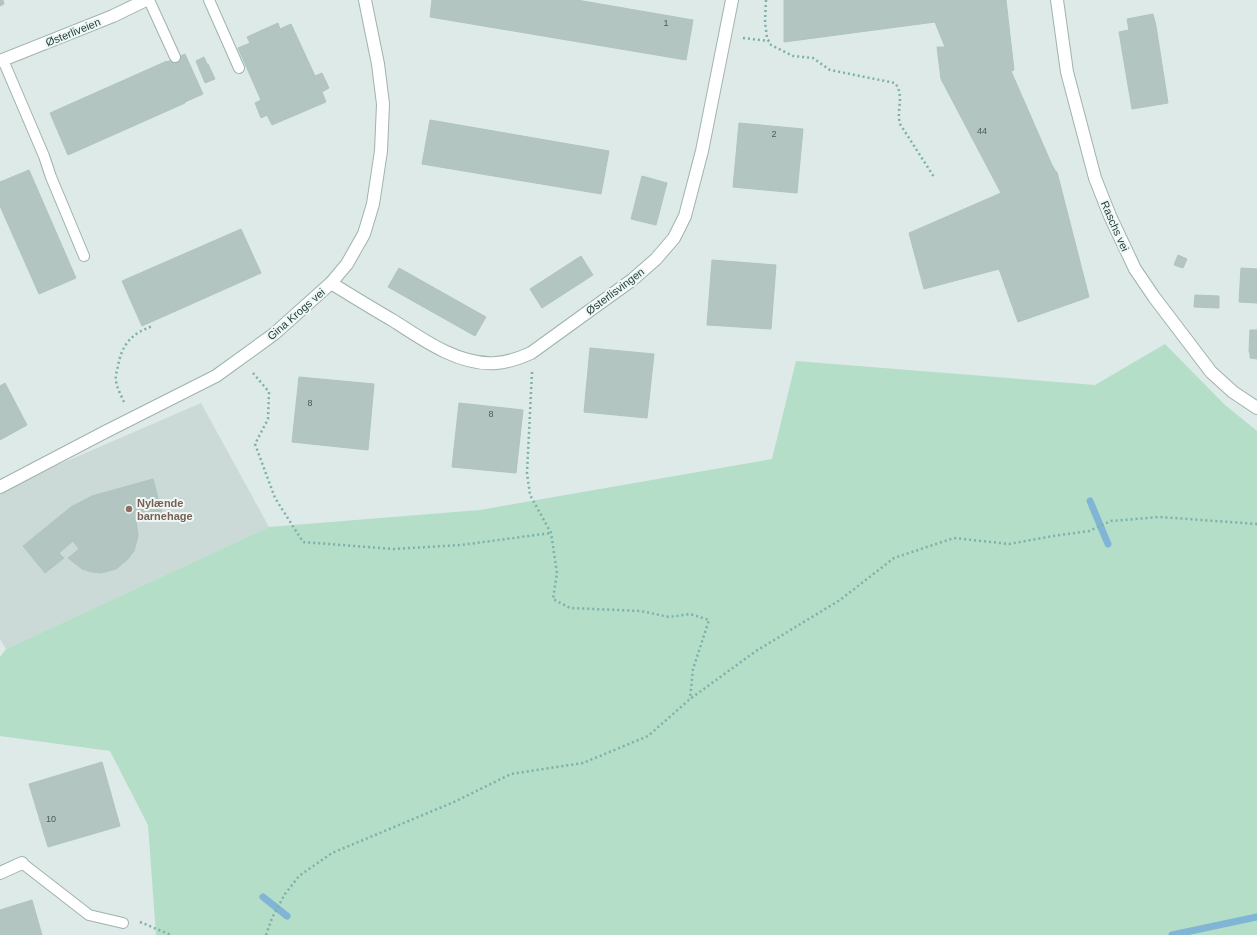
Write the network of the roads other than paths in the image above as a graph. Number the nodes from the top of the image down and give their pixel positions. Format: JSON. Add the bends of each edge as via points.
{"nodes":[{"id":1,"x":147,"y":0,"type":"edge"},
{"id":2,"x":209,"y":0,"type":"edge"},
{"id":3,"x":365,"y":0,"type":"edge"},
{"id":4,"x":732,"y":0,"type":"edge"},
{"id":5,"x":1057,"y":0,"type":"edge"},
{"id":6,"x":175,"y":57,"type":"dead end"},
{"id":7,"x":1,"y":60,"type":"edge"},
{"id":8,"x":239,"y":68,"type":"dead end"},
{"id":9,"x":84,"y":256,"type":"dead end"},
{"id":10,"x":331,"y":283,"type":"junction"},
{"id":11,"x":1257,"y":408,"type":"edge"},
{"id":12,"x":0,"y":487,"type":"edge"},
{"id":13,"x":22,"y":863,"type":"joint"},
{"id":14,"x":0,"y":873,"type":"edge"},
{"id":15,"x":123,"y":923,"type":"road end"}],
"edges":[{"from":1,"to":6,"type":"lane"},
{"from":1,"to":7,"type":"street","name":"Østerliveien"},
{"from":2,"to":8,"type":"lane"},
{"from":3,"to":10,"type":"street","name":"Gina Krogs vei","via":[[384,104],[381,151],[373,204],[364,234],[347,264]]},
{"from":4,"to":10,"type":"street","name":"Østerlisvingen","via":[[702,151],[686,216],[674,238],[656,260],[632,280],[531,353],[512,361],[495,363],[475,362],[454,355],[432,345]]},
{"from":5,"to":11,"type":"street","name":"Raschs vei","via":[[1067,72],[1095,178],[1135,268],[1211,372],[1233,392]]},
{"from":7,"to":9,"type":"lane","via":[[44,156]]},
{"from":10,"to":12,"type":"street","name":"Gina Krogs vei","via":[[274,334],[216,376]]},
{"from":13,"to":14,"type":"street"},
{"from":13,"to":15,"type":"lane","via":[[89,915]]}]}
